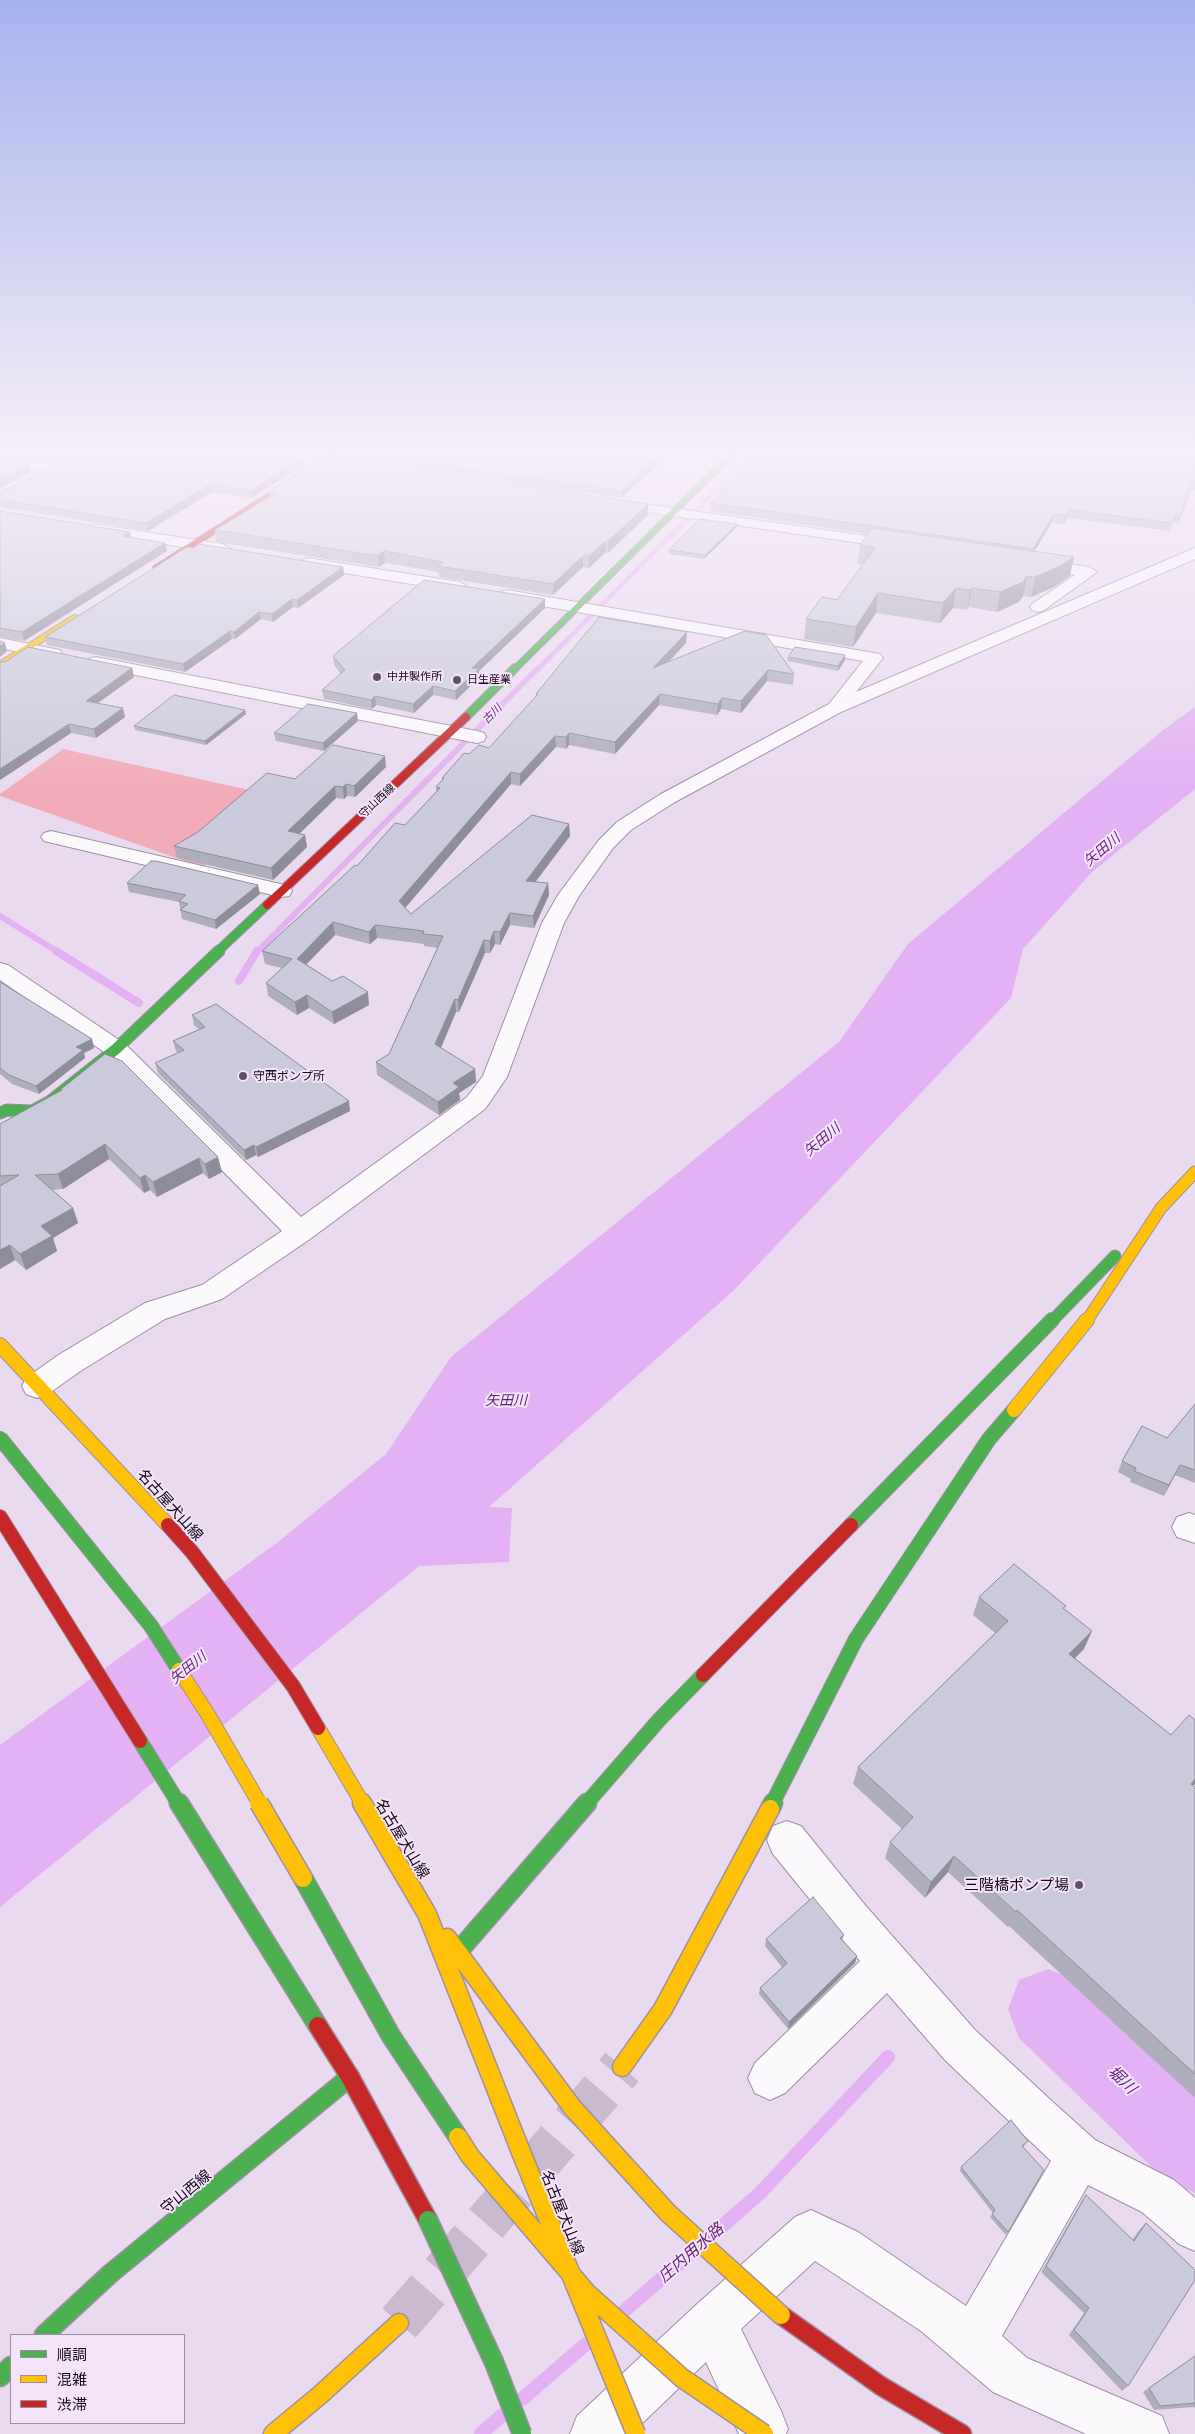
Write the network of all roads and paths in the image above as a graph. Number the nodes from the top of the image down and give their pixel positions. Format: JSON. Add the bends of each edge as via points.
{"nodes":[{"id":1,"x":159,"y":567,"type":"edge"},
{"id":2,"x":330,"y":567,"type":"edge"},
{"id":3,"x":631,"y":567,"type":"edge"},
{"id":4,"x":1050,"y":567,"type":"edge"},
{"id":5,"x":1163,"y":567,"type":"edge"},
{"id":6,"x":144,"y":576,"type":"edge"},
{"id":7,"x":471,"y":589,"type":"edge"},
{"id":8,"x":490,"y":592,"type":"edge"},
{"id":9,"x":590,"y":608,"type":"junction"},
{"id":10,"x":86,"y":612,"type":"edge"},
{"id":11,"x":1030,"y":624,"type":"junction"},
{"id":12,"x":0,"y":643,"type":"edge"},
{"id":13,"x":28,"y":648,"type":"junction"},
{"id":14,"x":0,"y":665,"type":"edge"},
{"id":15,"x":835,"y":708,"type":"junction"},
{"id":16,"x":463,"y":734,"type":"junction"},
{"id":17,"x":51,"y":837,"type":"dead end"},
{"id":18,"x":282,"y":891,"type":"junction"},
{"id":19,"x":0,"y":970,"type":"edge"},
{"id":20,"x":116,"y":1048,"type":"junction"},
{"id":21,"x":32,"y":1111,"type":"junction"},
{"id":22,"x":0,"y":1113,"type":"edge"},
{"id":23,"x":0,"y":1127,"type":"edge"},
{"id":24,"x":1195,"y":1172,"type":"edge"},
{"id":25,"x":1162,"y":1208,"type":"junction"},
{"id":26,"x":300,"y":1232,"type":"junction"},
{"id":27,"x":0,"y":1345,"type":"edge"},
{"id":28,"x":42,"y":1390,"type":"junction"},
{"id":29,"x":0,"y":1438,"type":"edge"},
{"id":30,"x":0,"y":1517,"type":"edge"},
{"id":31,"x":787,"y":1840,"type":"dead end"},
{"id":32,"x":427,"y":1914,"type":"junction"},
{"id":33,"x":457,"y":1953,"type":"junction"},
{"id":34,"x":889,"y":1962,"type":"junction"},
{"id":35,"x":622,"y":2067,"type":"tunnel mouth"},
{"id":36,"x":350,"y":2077,"type":"junction"},
{"id":37,"x":770,"y":2078,"type":"dead end"},
{"id":38,"x":1079,"y":2156,"type":"junction"},
{"id":39,"x":1195,"y":2228,"type":"edge"},
{"id":40,"x":713,"y":2322,"type":"junction"},
{"id":41,"x":399,"y":2323,"type":"tunnel mouth"},
{"id":42,"x":45,"y":2334,"type":"edge"},
{"id":43,"x":972,"y":2342,"type":"junction"},
{"id":44,"x":10,"y":2367,"type":"edge"},
{"id":45,"x":0,"y":2377,"type":"edge"},
{"id":46,"x":273,"y":2434,"type":"edge"},
{"id":47,"x":522,"y":2434,"type":"edge"},
{"id":48,"x":596,"y":2434,"type":"edge"},
{"id":49,"x":636,"y":2434,"type":"edge"},
{"id":50,"x":765,"y":2434,"type":"edge"},
{"id":51,"x":962,"y":2434,"type":"edge"},
{"id":52,"x":1144,"y":2434,"type":"edge"}],
"edges":[{"from":1,"to":6,"type":"street"},
{"from":2,"to":7,"type":"street"},
{"from":3,"to":9,"type":"street","name":"守山西線"},
{"from":4,"to":11,"type":"street","via":[[1090,572],[1028,614]]},
{"from":5,"to":11,"type":"street"},
{"from":8,"to":9,"type":"street"},
{"from":9,"to":15,"type":"street","via":[[874,658]]},
{"from":9,"to":16,"type":"street","name":"守山西線"},
{"from":10,"to":13,"type":"street"},
{"from":11,"to":15,"type":"street"},
{"from":12,"to":13,"type":"street"},
{"from":13,"to":14,"type":"street"},
{"from":13,"to":16,"type":"street"},
{"from":15,"to":26,"type":"street","via":[[668,798],[624,826],[606,844],[553,923],[494,1076],[476,1103]]},
{"from":16,"to":18,"type":"street","name":"守山西線"},
{"from":17,"to":18,"type":"street"},
{"from":18,"to":20,"type":"street","name":"守山西線"},
{"from":19,"to":20,"type":"street"},
{"from":20,"to":21,"type":"street","name":"守山西線","via":[[50,1102]]},
{"from":20,"to":26,"type":"street"},
{"from":21,"to":22,"type":"street","via":[[7,1110]]},
{"from":21,"to":23,"type":"street"},
{"from":24,"to":25,"type":"street"},
{"from":25,"to":33,"type":"street","via":[[660,1720]]},
{"from":25,"to":35,"type":"street","via":[[1081,1330],[989,1439],[856,1639],[784,1784],[663,2009]]},
{"from":26,"to":28,"type":"street","via":[[212,1292],[155,1311],[71,1362]]},
{"from":27,"to":28,"type":"street","name":"名古屋犬山線"},
{"from":28,"to":32,"type":"street","name":"名古屋犬山線","via":[[192,1552],[293,1686]]},
{"from":29,"to":50,"type":"street","bridge":true,"via":[[161,1642],[207,1712],[391,2036],[470,2156],[587,2293],[682,2378]]},
{"from":30,"to":36,"type":"street"},
{"from":31,"to":34,"type":"street"},
{"from":32,"to":33,"type":"street"},
{"from":32,"to":49,"type":"street","name":"名古屋犬山線","bridge":true},
{"from":33,"to":51,"type":"street","bridge":true,"via":[[572,2107],[668,2213],[781,2315],[881,2386]]},
{"from":34,"to":37,"type":"street"},
{"from":34,"to":38,"type":"street","via":[[960,2044]]},
{"from":36,"to":42,"type":"street","name":"守山西線","via":[[110,2274]]},
{"from":36,"to":47,"type":"street","bridge":true,"via":[[428,2220],[494,2362]]},
{"from":38,"to":39,"type":"street","via":[[1158,2196]]},
{"from":38,"to":43,"type":"street"},
{"from":40,"to":43,"type":"street","via":[[811,2233],[841,2249],[938,2314]]},
{"from":40,"to":48,"type":"street"},
{"from":40,"to":50,"type":"street"},
{"from":41,"to":46,"type":"street"},
{"from":43,"to":52,"type":"street","via":[[1010,2375]]},
{"from":44,"to":45,"type":"street"}]}
